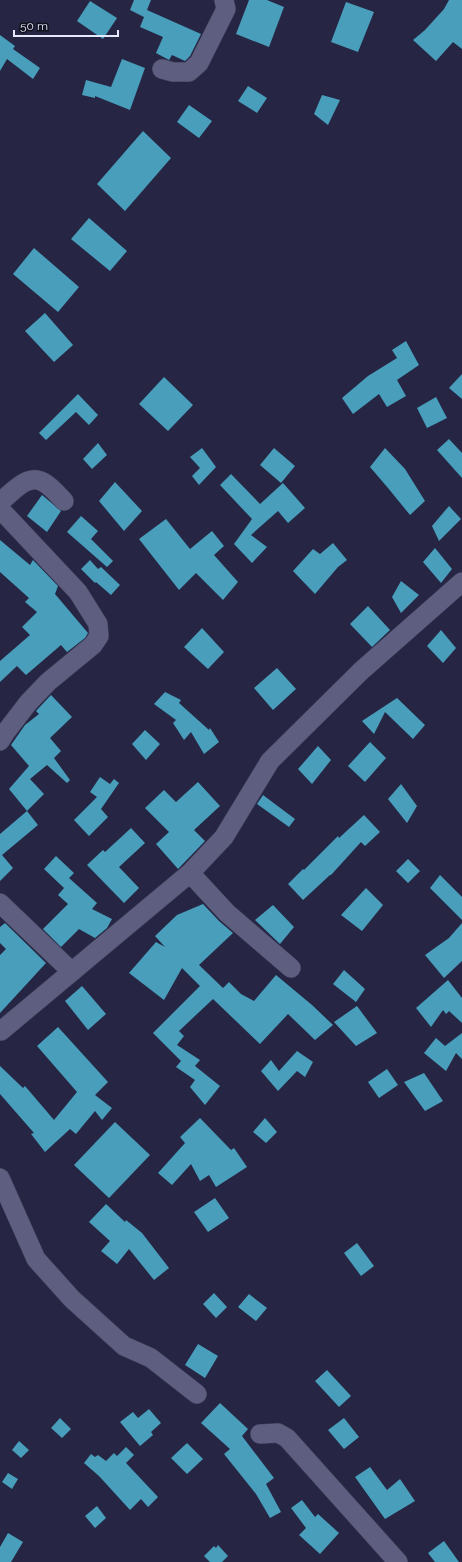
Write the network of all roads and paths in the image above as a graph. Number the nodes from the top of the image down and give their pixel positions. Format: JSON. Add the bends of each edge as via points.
{"nodes":[{"id":1,"x":224,"y":0,"type":"edge"},
{"id":2,"x":162,"y":69,"type":"dead end"},
{"id":3,"x":64,"y":501,"type":"dead end"},
{"id":4,"x":0,"y":502,"type":"edge"},
{"id":5,"x":0,"y":509,"type":"edge"},
{"id":6,"x":462,"y":582,"type":"edge"},
{"id":7,"x":0,"y":741,"type":"edge"},
{"id":8,"x":190,"y":873,"type":"junction"},
{"id":9,"x":0,"y":903,"type":"edge"},
{"id":10,"x":291,"y":968,"type":"dead end"},
{"id":11,"x":72,"y":972,"type":"junction"},
{"id":12,"x":1,"y":1031,"type":"edge"},
{"id":13,"x":0,"y":1178,"type":"edge"},
{"id":14,"x":197,"y":1394,"type":"dead end"},
{"id":15,"x":260,"y":1434,"type":"dead end"},
{"id":16,"x":398,"y":1562,"type":"edge"}],
"edges":[{"from":1,"to":2,"type":"street","via":[[226,9],[199,63],[189,72]]},
{"from":3,"to":4,"type":"street","via":[[43,482],[33,479],[24,482]]},
{"from":5,"to":7,"type":"street","via":[[78,592],[98,624],[99,636],[93,645],[43,687]]},
{"from":6,"to":8,"type":"street","via":[[361,670],[270,761],[224,837]]},
{"from":8,"to":10,"type":"street","via":[[227,914]]},
{"from":8,"to":11,"type":"street"},
{"from":9,"to":11,"type":"street"},
{"from":11,"to":12,"type":"street"},
{"from":13,"to":14,"type":"street","via":[[36,1260],[72,1299],[124,1346],[151,1358]]},
{"from":15,"to":16,"type":"street","via":[[278,1433],[287,1438]]}]}
